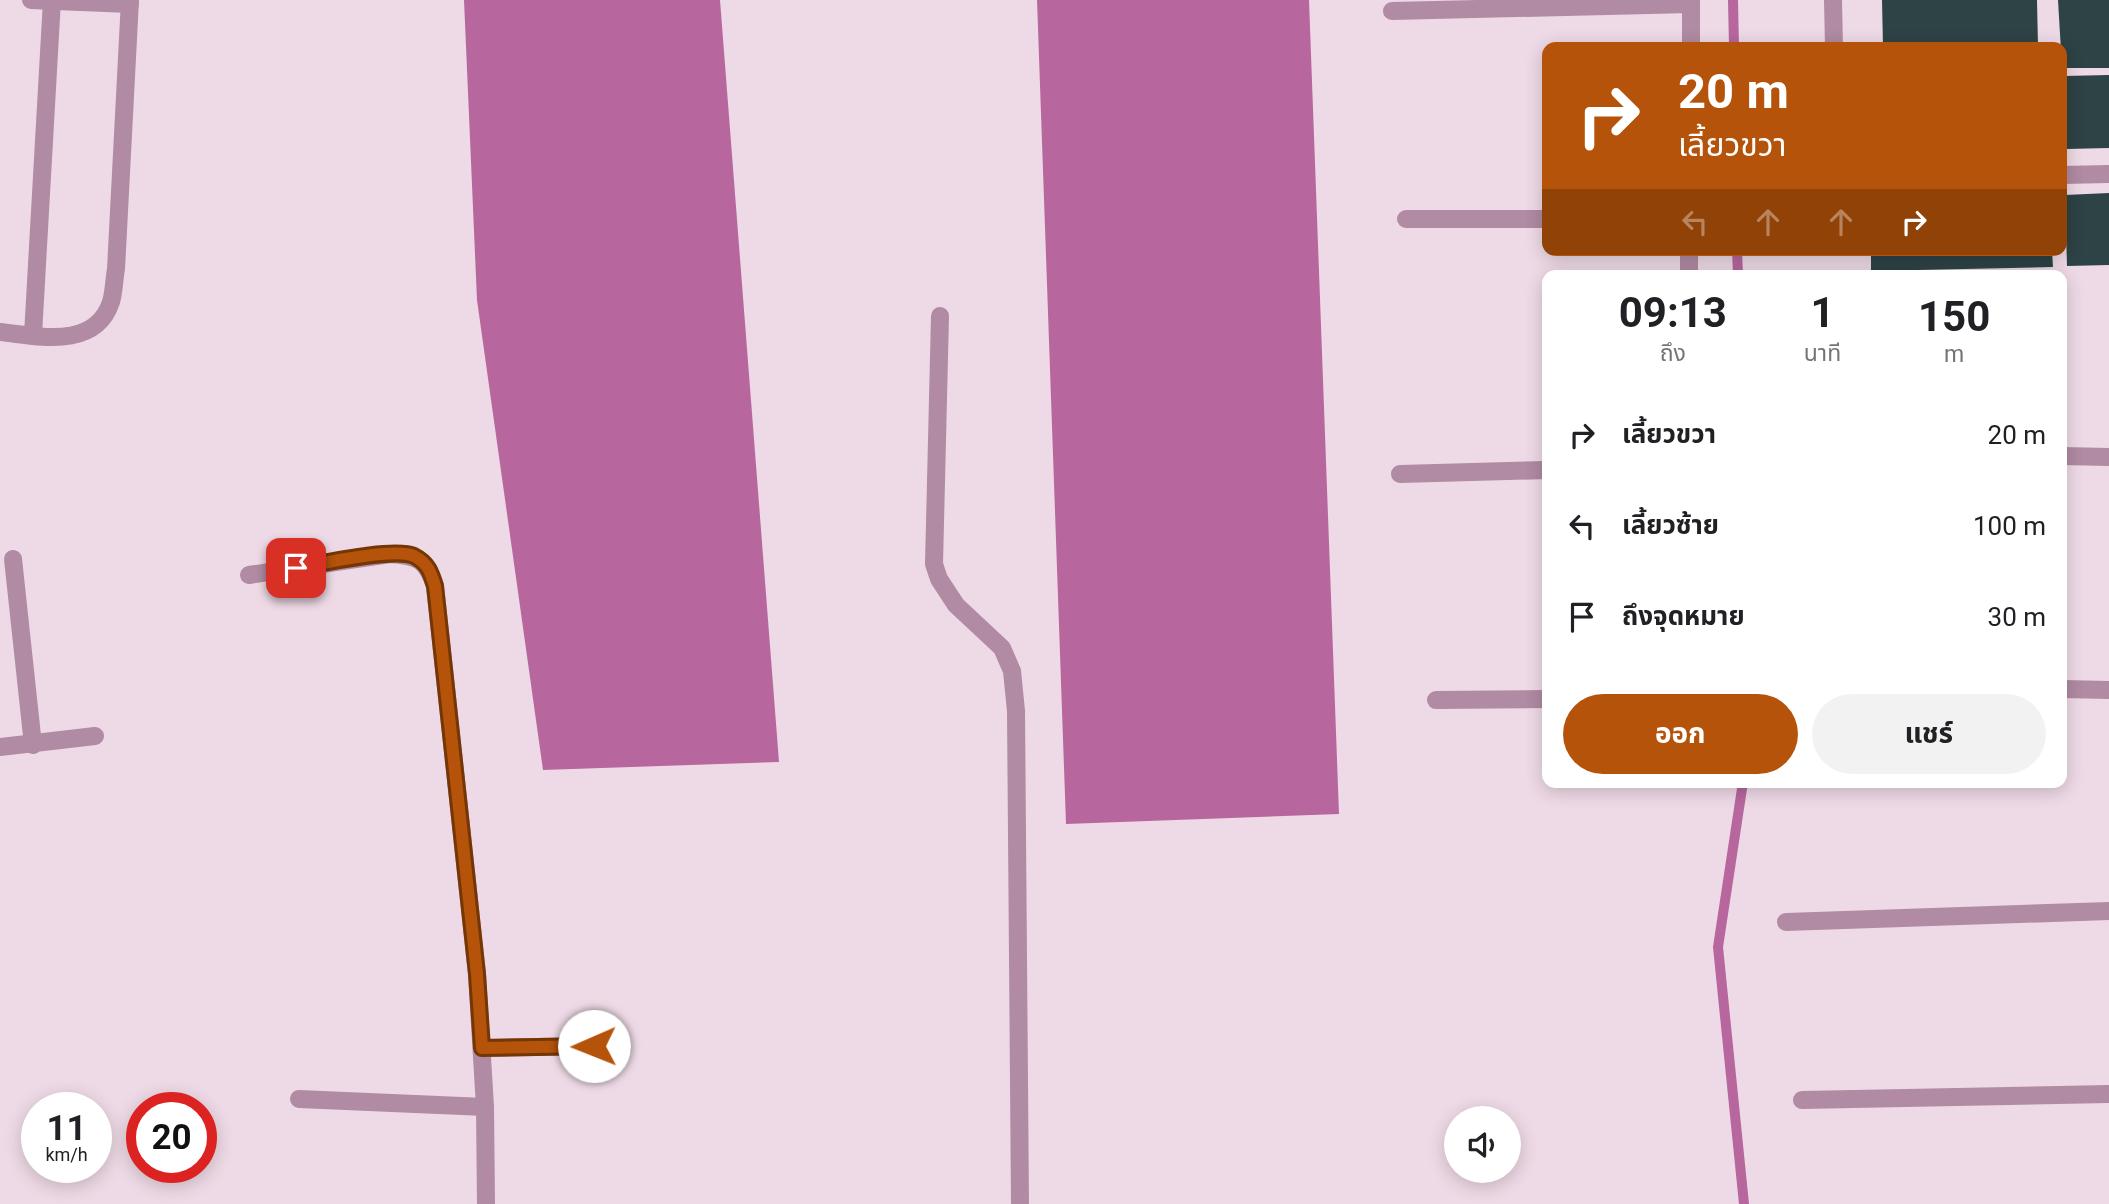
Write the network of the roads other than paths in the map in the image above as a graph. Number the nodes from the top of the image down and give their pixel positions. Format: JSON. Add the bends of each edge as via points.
{"nodes":[{"id":1,"x":31,"y":0,"type":"edge"},
{"id":2,"x":1833,"y":0,"type":"edge"},
{"id":3,"x":52,"y":1,"type":"edge"},
{"id":4,"x":130,"y":2,"type":"edge"},
{"id":5,"x":1691,"y":2,"type":"edge"},
{"id":6,"x":1392,"y":11,"type":"dead end"},
{"id":7,"x":1690,"y":42,"type":"edge"},
{"id":8,"x":1834,"y":42,"type":"edge"},
{"id":9,"x":2109,"y":174,"type":"edge"},
{"id":10,"x":2067,"y":175,"type":"edge"},
{"id":11,"x":1406,"y":219,"type":"dead end"},
{"id":12,"x":1542,"y":219,"type":"edge"},
{"id":13,"x":940,"y":316,"type":"dead end"},
{"id":14,"x":0,"y":332,"type":"edge"},
{"id":15,"x":33,"y":335,"type":"junction"},
{"id":16,"x":2067,"y":456,"type":"edge"},
{"id":17,"x":2109,"y":457,"type":"edge"},
{"id":18,"x":1542,"y":470,"type":"edge"},
{"id":19,"x":1400,"y":474,"type":"dead end"},
{"id":20,"x":13,"y":559,"type":"dead end"},
{"id":21,"x":249,"y":575,"type":"dead end"},
{"id":22,"x":2067,"y":690,"type":"edge"},
{"id":23,"x":2109,"y":691,"type":"edge"},
{"id":24,"x":1542,"y":699,"type":"edge"},
{"id":25,"x":1436,"y":700,"type":"dead end"},
{"id":26,"x":95,"y":736,"type":"dead end"},
{"id":27,"x":33,"y":745,"type":"junction"},
{"id":28,"x":0,"y":747,"type":"edge"},
{"id":29,"x":2109,"y":911,"type":"edge"},
{"id":30,"x":1786,"y":922,"type":"dead end"},
{"id":31,"x":594,"y":1046,"type":"dead end"},
{"id":32,"x":482,"y":1048,"type":"junction"},
{"id":33,"x":2109,"y":1094,"type":"edge"},
{"id":34,"x":299,"y":1099,"type":"dead end"},
{"id":35,"x":1802,"y":1100,"type":"dead end"},
{"id":36,"x":485,"y":1107,"type":"junction"},
{"id":37,"x":485,"y":1204,"type":"edge"},
{"id":38,"x":1020,"y":1204,"type":"edge"}],
"edges":[{"from":1,"to":3,"type":"street"},
{"from":2,"to":8,"type":"street"},
{"from":3,"to":4,"type":"street"},
{"from":3,"to":15,"type":"street"},
{"from":4,"to":15,"type":"street","via":[[111,302],[99,324],[79,335]]},
{"from":5,"to":6,"type":"street"},
{"from":5,"to":7,"type":"street"},
{"from":9,"to":10,"type":"street"},
{"from":11,"to":12,"type":"street"},
{"from":13,"to":38,"type":"street","via":[[934,564],[956,606],[1002,648],[1012,671],[1016,711]]},
{"from":14,"to":15,"type":"street"},
{"from":16,"to":17,"type":"street"},
{"from":18,"to":19,"type":"street"},
{"from":20,"to":27,"type":"street"},
{"from":21,"to":32,"type":"street","via":[[390,554],[413,555],[429,567]]},
{"from":22,"to":23,"type":"street"},
{"from":24,"to":25,"type":"street"},
{"from":26,"to":27,"type":"street"},
{"from":27,"to":28,"type":"street"},
{"from":29,"to":30,"type":"street"},
{"from":31,"to":32,"type":"street"},
{"from":32,"to":36,"type":"street"},
{"from":33,"to":35,"type":"street"},
{"from":34,"to":36,"type":"street"},
{"from":36,"to":37,"type":"street"}]}
